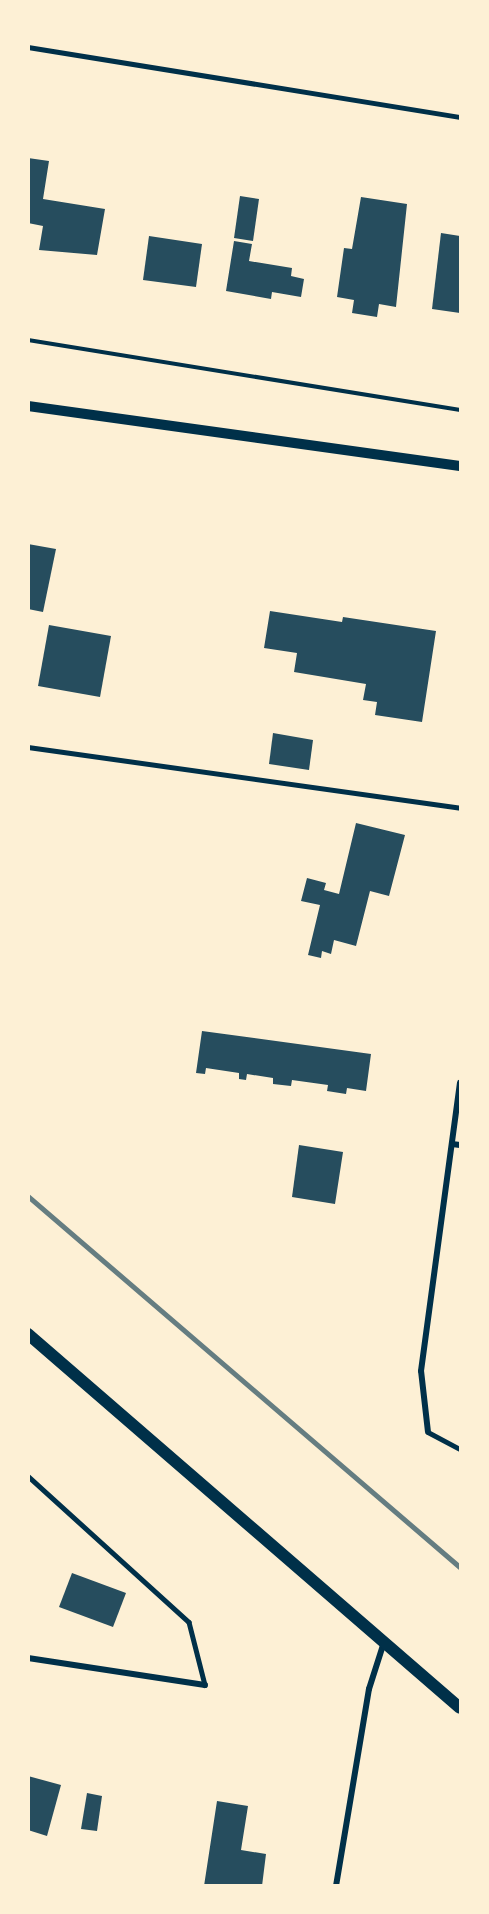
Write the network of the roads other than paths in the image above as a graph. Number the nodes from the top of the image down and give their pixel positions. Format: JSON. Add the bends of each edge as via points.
{"nodes":[{"id":1,"x":28,"y":47,"type":"edge"},
{"id":2,"x":460,"y":117,"type":"edge"},
{"id":3,"x":28,"y":406,"type":"edge"},
{"id":4,"x":460,"y":466,"type":"edge"},
{"id":5,"x":28,"y":747,"type":"edge"},
{"id":6,"x":460,"y":808,"type":"edge"},
{"id":7,"x":460,"y":1083,"type":"edge"},
{"id":8,"x":452,"y":1144,"type":"junction"},
{"id":9,"x":460,"y":1145,"type":"edge"},
{"id":10,"x":28,"y":1334,"type":"edge"},
{"id":11,"x":428,"y":1432,"type":"joint"},
{"id":12,"x":460,"y":1449,"type":"edge"},
{"id":13,"x":28,"y":1476,"type":"edge"},
{"id":14,"x":384,"y":1642,"type":"junction"},
{"id":15,"x":28,"y":1658,"type":"edge"},
{"id":16,"x":205,"y":1685,"type":"joint"},
{"id":17,"x":460,"y":1708,"type":"edge"},
{"id":18,"x":336,"y":1886,"type":"edge"}],
"edges":[{"from":1,"to":2,"type":"lane"},
{"from":3,"to":4,"type":"street"},
{"from":5,"to":6,"type":"lane"},
{"from":7,"to":8,"type":"street"},
{"from":8,"to":9,"type":"street"},
{"from":8,"to":11,"type":"street","via":[[421,1371]]},
{"from":10,"to":14,"type":"main road"},
{"from":11,"to":12,"type":"lane"},
{"from":13,"to":16,"type":"lane","via":[[189,1622]]},
{"from":14,"to":17,"type":"main road"},
{"from":14,"to":18,"type":"street","via":[[369,1689]]},
{"from":15,"to":16,"type":"street"}]}
